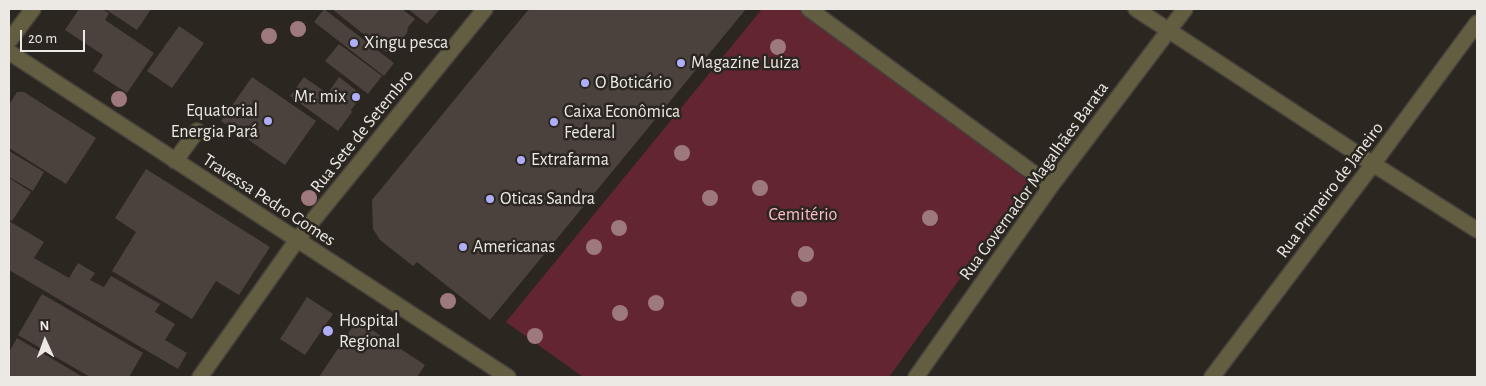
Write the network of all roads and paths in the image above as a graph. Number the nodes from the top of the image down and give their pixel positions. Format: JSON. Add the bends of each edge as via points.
{"nodes":[{"id":1,"x":33,"y":9,"type":"edge"},
{"id":2,"x":485,"y":9,"type":"edge"},
{"id":3,"x":809,"y":9,"type":"edge"},
{"id":4,"x":1136,"y":9,"type":"edge"},
{"id":5,"x":1184,"y":9,"type":"edge"},
{"id":6,"x":1477,"y":23,"type":"edge"},
{"id":7,"x":1169,"y":31,"type":"junction"},
{"id":8,"x":9,"y":41,"type":"edge"},
{"id":9,"x":9,"y":52,"type":"edge"},
{"id":10,"x":197,"y":130,"type":"dead end"},
{"id":11,"x":175,"y":161,"type":"junction"},
{"id":12,"x":1373,"y":164,"type":"junction"},
{"id":13,"x":1051,"y":186,"type":"junction"},
{"id":14,"x":1477,"y":230,"type":"edge"},
{"id":15,"x":297,"y":240,"type":"junction"},
{"id":16,"x":200,"y":377,"type":"edge"},
{"id":17,"x":508,"y":377,"type":"edge"},
{"id":18,"x":916,"y":377,"type":"edge"},
{"id":19,"x":1212,"y":377,"type":"edge"}],
"edges":[{"from":1,"to":8,"type":"street"},
{"from":2,"to":15,"type":"street","name":"Rua Sete de Setembro"},
{"from":3,"to":13,"type":"street"},
{"from":4,"to":7,"type":"street"},
{"from":5,"to":7,"type":"street","name":"Rua Governador Magalhães Barata"},
{"from":6,"to":12,"type":"street","name":"Rua Primeiro de Janeiro"},
{"from":7,"to":12,"type":"street"},
{"from":7,"to":13,"type":"street","name":"Rua Governador Magalhães Barata"},
{"from":9,"to":11,"type":"street","name":"Travessa Pedro Gomes"},
{"from":10,"to":11,"type":"street"},
{"from":11,"to":15,"type":"street","name":"Travessa Pedro Gomes"},
{"from":12,"to":14,"type":"street"},
{"from":12,"to":19,"type":"street","name":"Rua Primeiro de Janeiro"},
{"from":13,"to":18,"type":"street","name":"Rua Governador Magalhães Barata"},
{"from":15,"to":16,"type":"street","name":"Rua Sete de Setembro"},
{"from":15,"to":17,"type":"street","name":"Travessa Pedro Gomes"}]}
